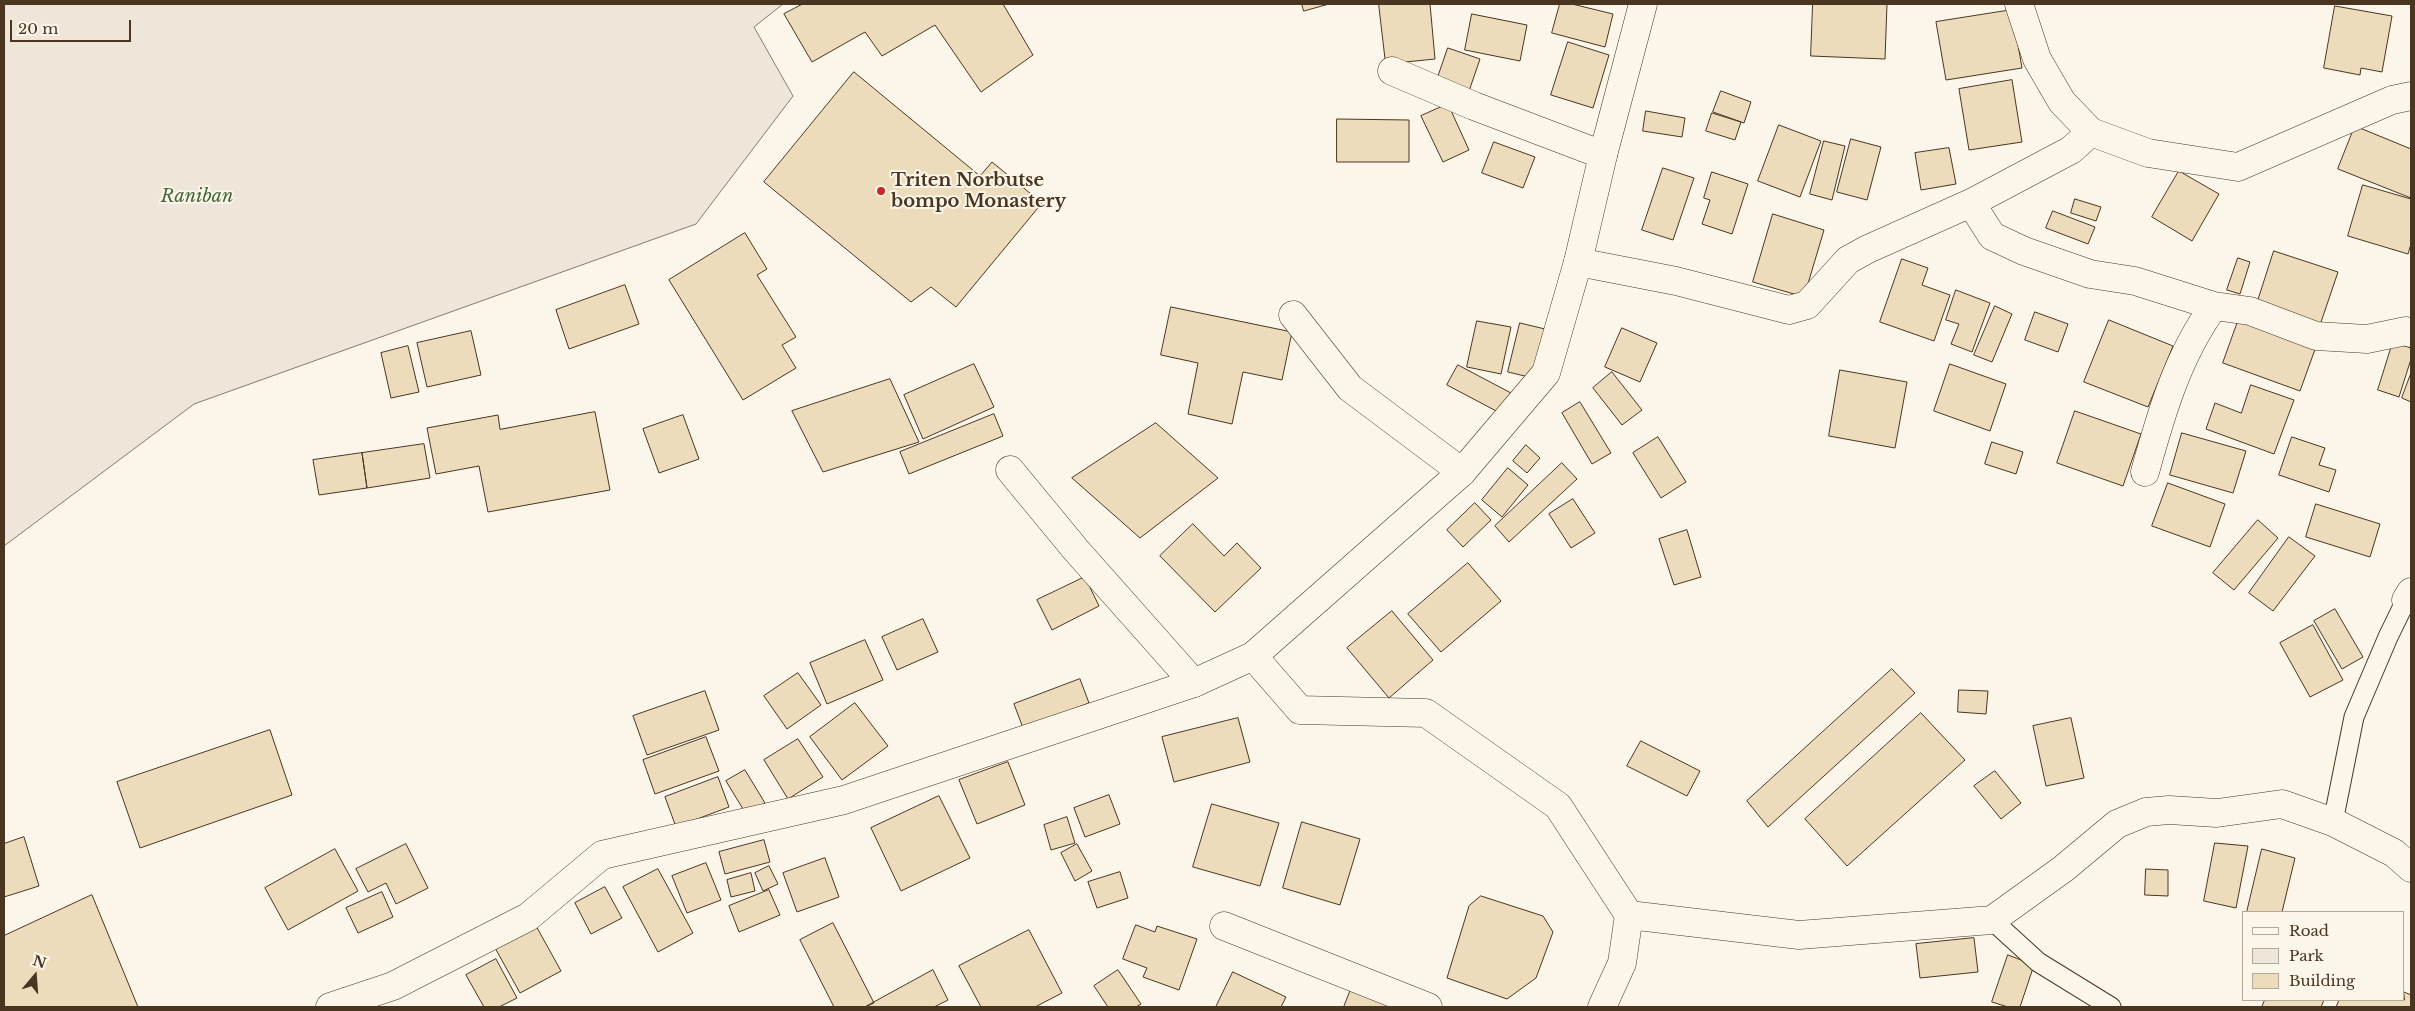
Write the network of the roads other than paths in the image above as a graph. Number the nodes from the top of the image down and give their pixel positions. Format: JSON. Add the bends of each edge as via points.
{"nodes":[{"id":1,"x":1643,"y":4,"type":"edge"},
{"id":2,"x":2019,"y":4,"type":"edge"},
{"id":3,"x":1392,"y":71,"type":"dead end"},
{"id":4,"x":2411,"y":96,"type":"edge"},
{"id":5,"x":2091,"y":132,"type":"junction"},
{"id":6,"x":1603,"y":155,"type":"junction"},
{"id":7,"x":1971,"y":203,"type":"junction"},
{"id":8,"x":1578,"y":262,"type":"junction"},
{"id":9,"x":2214,"y":306,"type":"junction"},
{"id":10,"x":1293,"y":314,"type":"dead end"},
{"id":11,"x":2411,"y":333,"type":"edge"},
{"id":12,"x":1010,"y":470,"type":"dead end"},
{"id":13,"x":1462,"y":472,"type":"junction"},
{"id":14,"x":2146,"y":472,"type":"dead end"},
{"id":15,"x":2409,"y":596,"type":"edge"},
{"id":16,"x":1253,"y":656,"type":"junction"},
{"id":17,"x":1194,"y":683,"type":"junction"},
{"id":18,"x":2333,"y":822,"type":"junction"},
{"id":19,"x":2406,"y":854,"type":"edge"},
{"id":20,"x":1629,"y":915,"type":"junction"},
{"id":21,"x":1992,"y":920,"type":"junction"},
{"id":22,"x":1224,"y":926,"type":"dead end"},
{"id":23,"x":330,"y":1007,"type":"edge"},
{"id":24,"x":1428,"y":1007,"type":"edge"},
{"id":25,"x":1602,"y":1007,"type":"edge"},
{"id":26,"x":2111,"y":1007,"type":"edge"}],
"edges":[{"from":1,"to":6,"type":"street"},
{"from":2,"to":5,"type":"street","via":[[2037,59],[2062,102]]},
{"from":3,"to":6,"type":"street"},
{"from":4,"to":5,"type":"street","via":[[2392,100],[2238,167],[2148,153]]},
{"from":5,"to":7,"type":"street","via":[[2071,150]]},
{"from":6,"to":8,"type":"street"},
{"from":7,"to":8,"type":"street","via":[[1848,260],[1808,305],[1789,310],[1676,281]]},
{"from":7,"to":9,"type":"street","via":[[1992,236],[2038,257],[2090,274],[2135,281]]},
{"from":8,"to":13,"type":"street","via":[[1546,373]]},
{"from":9,"to":11,"type":"street","via":[[2250,311],[2316,336],[2367,339],[2406,331]]},
{"from":9,"to":14,"type":"street","via":[[2186,352],[2161,413]]},
{"from":10,"to":13,"type":"street","via":[[1350,388]]},
{"from":12,"to":17,"type":"street"},
{"from":13,"to":16,"type":"street"},
{"from":15,"to":18,"type":"lane","via":[[2354,717]]},
{"from":16,"to":17,"type":"street"},
{"from":16,"to":20,"type":"street","via":[[1300,710],[1426,713],[1558,806]]},
{"from":17,"to":23,"type":"street","via":[[844,800],[602,855],[528,917],[393,986]]},
{"from":18,"to":19,"type":"street"},
{"from":18,"to":21,"type":"street","via":[[2282,804],[2217,813],[2146,812],[2117,824],[2063,869]]},
{"from":20,"to":21,"type":"street","via":[[1799,935]]},
{"from":20,"to":25,"type":"street","via":[[1622,963]]},
{"from":21,"to":26,"type":"lane","via":[[2038,962]]},
{"from":22,"to":24,"type":"street"}]}
